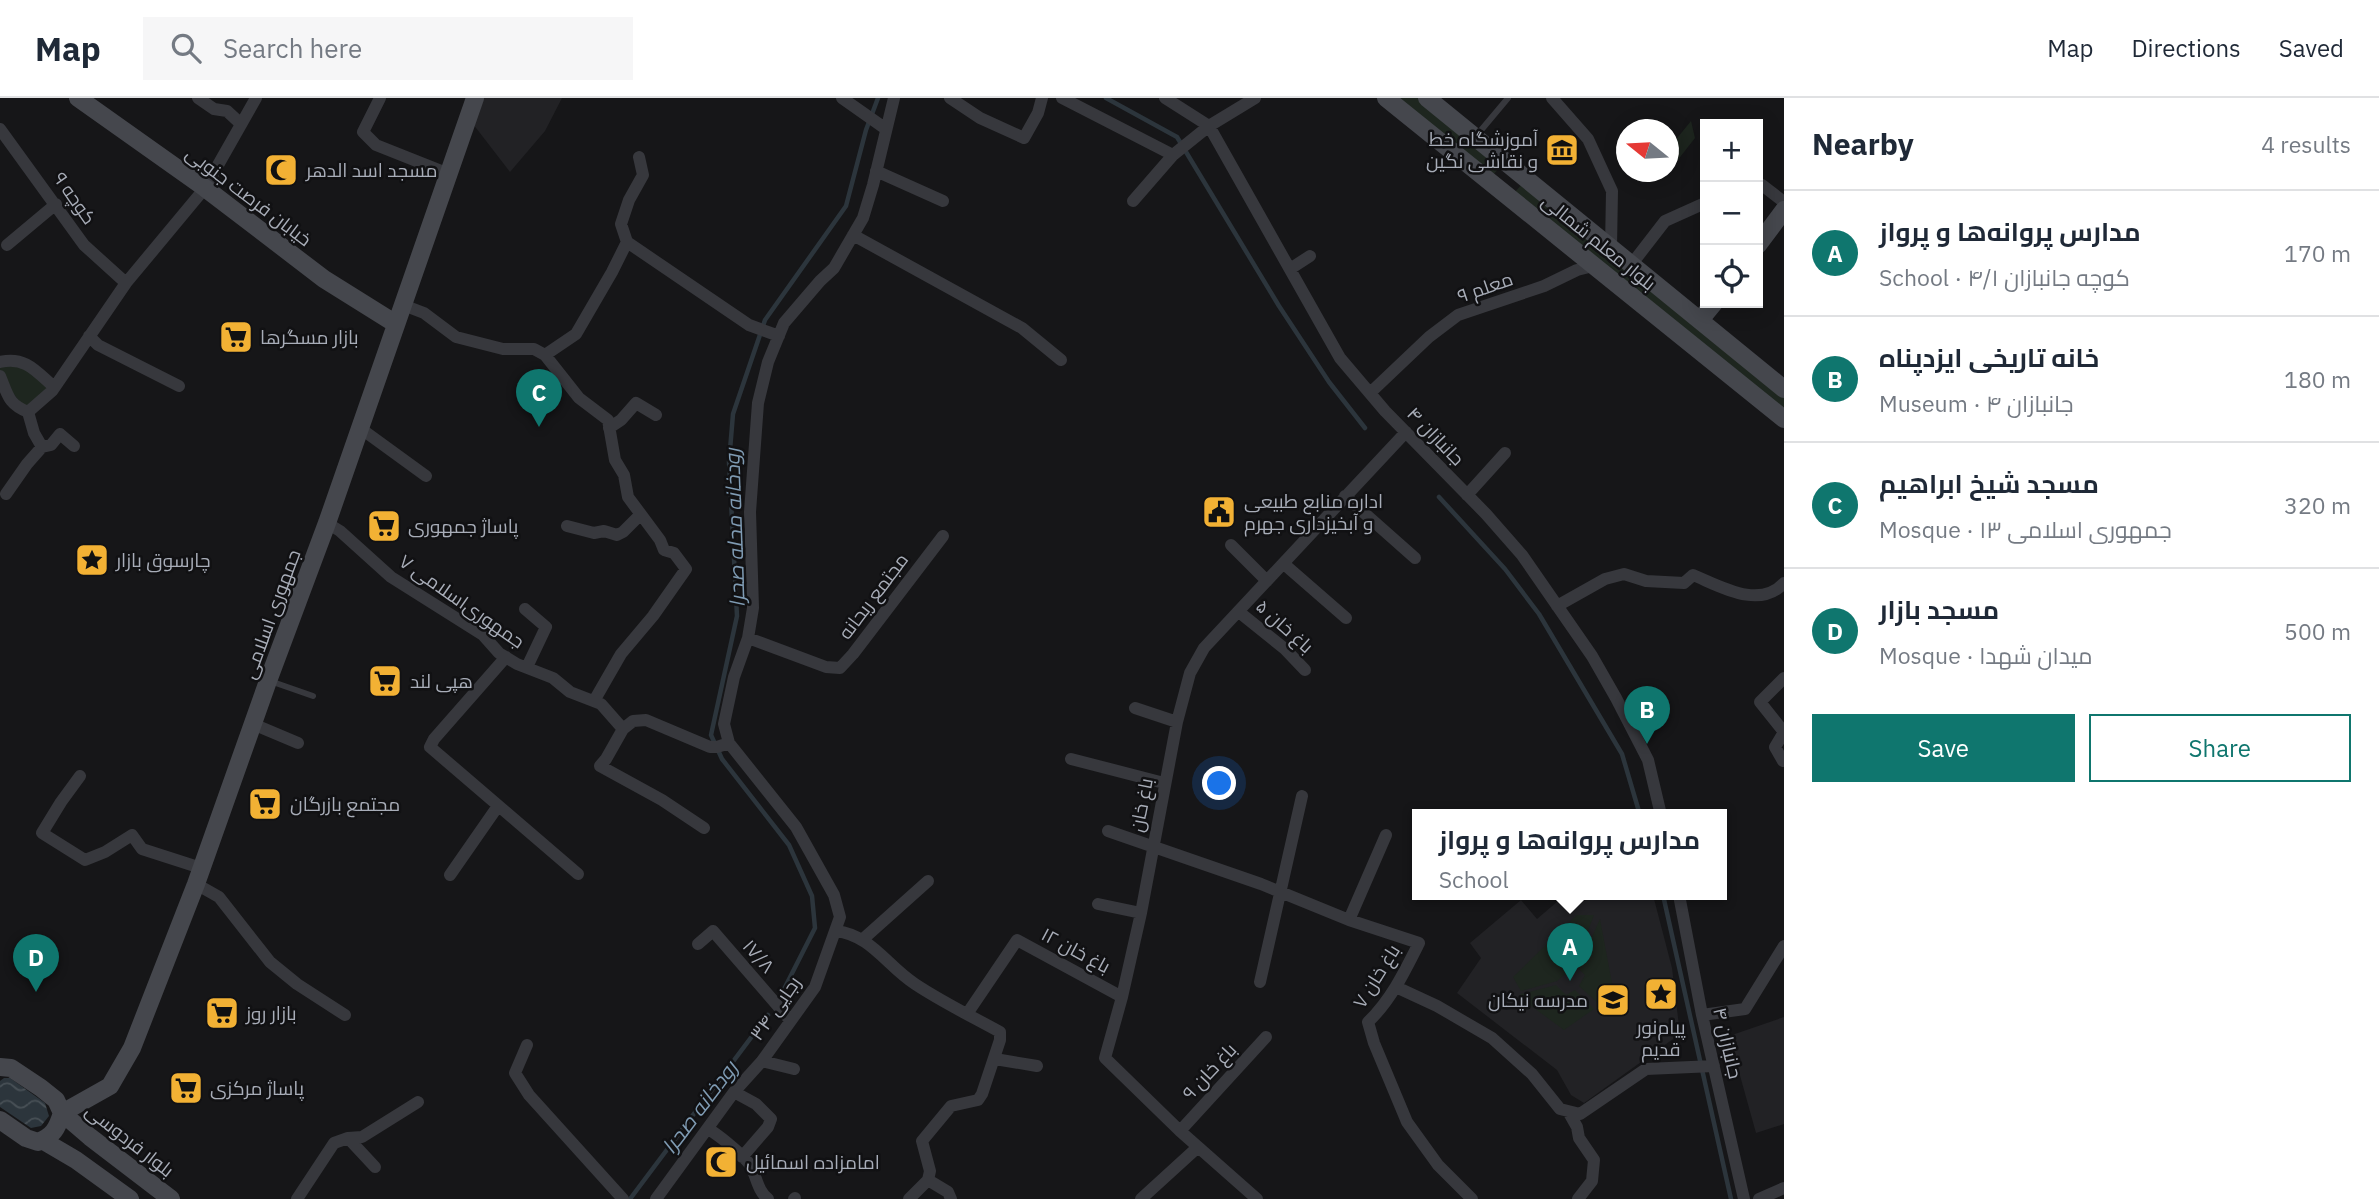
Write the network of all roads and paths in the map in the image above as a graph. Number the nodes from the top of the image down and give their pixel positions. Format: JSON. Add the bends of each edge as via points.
{"nodes":[{"id":1,"x":78,"y":98,"type":"edge"},
{"id":2,"x":198,"y":98,"type":"edge"},
{"id":3,"x":256,"y":98,"type":"edge"},
{"id":4,"x":380,"y":98,"type":"edge"},
{"id":5,"x":475,"y":98,"type":"edge"},
{"id":6,"x":842,"y":98,"type":"edge"},
{"id":7,"x":894,"y":98,"type":"edge"},
{"id":8,"x":950,"y":98,"type":"edge"},
{"id":9,"x":1042,"y":98,"type":"edge"},
{"id":10,"x":1062,"y":98,"type":"edge"},
{"id":11,"x":1165,"y":98,"type":"edge"},
{"id":12,"x":1255,"y":98,"type":"edge"},
{"id":13,"x":1386,"y":98,"type":"edge"},
{"id":14,"x":1427,"y":98,"type":"edge"},
{"id":15,"x":1508,"y":98,"type":"edge"},
{"id":16,"x":1552,"y":98,"type":"edge"},
{"id":17,"x":241,"y":124,"type":"junction"},
{"id":18,"x":1209,"y":126,"type":"junction"},
{"id":19,"x":0,"y":129,"type":"edge"},
{"id":20,"x":885,"y":129,"type":"junction"},
{"id":21,"x":1475,"y":136,"type":"junction"},
{"id":22,"x":1175,"y":154,"type":"junction"},
{"id":23,"x":639,"y":158,"type":"dead end"},
{"id":24,"x":1514,"y":169,"type":"junction"},
{"id":25,"x":877,"y":170,"type":"junction"},
{"id":26,"x":449,"y":174,"type":"junction"},
{"id":27,"x":1763,"y":186,"type":"edge"},
{"id":28,"x":205,"y":188,"type":"junction"},
{"id":29,"x":1500,"y":188,"type":"junction"},
{"id":30,"x":943,"y":201,"type":"dead end"},
{"id":31,"x":1133,"y":201,"type":"dead end"},
{"id":32,"x":1784,"y":202,"type":"edge"},
{"id":33,"x":56,"y":204,"type":"junction"},
{"id":34,"x":1700,"y":205,"type":"edge"},
{"id":35,"x":1784,"y":210,"type":"edge"},
{"id":36,"x":853,"y":234,"type":"junction"},
{"id":37,"x":1763,"y":238,"type":"edge"},
{"id":38,"x":626,"y":242,"type":"junction"},
{"id":39,"x":7,"y":245,"type":"dead end"},
{"id":40,"x":1611,"y":247,"type":"junction"},
{"id":41,"x":1310,"y":256,"type":"dead end"},
{"id":42,"x":1593,"y":265,"type":"junction"},
{"id":43,"x":1632,"y":265,"type":"junction"},
{"id":44,"x":1290,"y":269,"type":"junction"},
{"id":45,"x":126,"y":283,"type":"junction"},
{"id":46,"x":403,"y":305,"type":"junction"},
{"id":47,"x":1710,"y":308,"type":"edge"},
{"id":48,"x":1700,"y":320,"type":"junction"},
{"id":49,"x":396,"y":324,"type":"junction"},
{"id":50,"x":89,"y":336,"type":"junction"},
{"id":51,"x":778,"y":336,"type":"junction"},
{"id":52,"x":545,"y":355,"type":"junction"},
{"id":53,"x":1061,"y":360,"type":"dead end"},
{"id":54,"x":0,"y":362,"type":"edge"},
{"id":55,"x":0,"y":376,"type":"edge"},
{"id":56,"x":179,"y":386,"type":"dead end"},
{"id":57,"x":54,"y":387,"type":"junction"},
{"id":58,"x":1784,"y":389,"type":"edge"},
{"id":59,"x":1370,"y":393,"type":"junction"},
{"id":60,"x":28,"y":412,"type":"junction"},
{"id":61,"x":656,"y":415,"type":"dead end"},
{"id":62,"x":1784,"y":419,"type":"edge"},
{"id":63,"x":360,"y":428,"type":"junction"},
{"id":64,"x":609,"y":428,"type":"junction"},
{"id":65,"x":1406,"y":432,"type":"junction"},
{"id":66,"x":74,"y":446,"type":"dead end"},
{"id":67,"x":42,"y":447,"type":"junction"},
{"id":68,"x":1505,"y":453,"type":"dead end"},
{"id":69,"x":426,"y":476,"type":"dead end"},
{"id":70,"x":6,"y":494,"type":"dead end"},
{"id":71,"x":1467,"y":495,"type":"junction"},
{"id":72,"x":1345,"y":496,"type":"junction"},
{"id":73,"x":640,"y":515,"type":"junction"},
{"id":74,"x":327,"y":523,"type":"junction"},
{"id":75,"x":567,"y":527,"type":"dead end"},
{"id":76,"x":943,"y":536,"type":"dead end"},
{"id":77,"x":1231,"y":545,"type":"dead end"},
{"id":78,"x":1415,"y":558,"type":"dead end"},
{"id":79,"x":1284,"y":564,"type":"junction"},
{"id":80,"x":1267,"y":581,"type":"junction"},
{"id":81,"x":1784,"y":583,"type":"edge"},
{"id":82,"x":1557,"y":606,"type":"junction"},
{"id":83,"x":525,"y":610,"type":"dead end"},
{"id":84,"x":1239,"y":611,"type":"junction"},
{"id":85,"x":1346,"y":618,"type":"dead end"},
{"id":86,"x":748,"y":638,"type":"junction"},
{"id":87,"x":506,"y":657,"type":"junction"},
{"id":88,"x":527,"y":667,"type":"junction"},
{"id":89,"x":1305,"y":670,"type":"dead end"},
{"id":90,"x":1784,"y":678,"type":"edge"},
{"id":91,"x":268,"y":681,"type":"junction"},
{"id":92,"x":313,"y":696,"type":"dead end"},
{"id":93,"x":594,"y":701,"type":"junction"},
{"id":94,"x":1135,"y":708,"type":"dead end"},
{"id":95,"x":1177,"y":722,"type":"junction"},
{"id":96,"x":253,"y":724,"type":"junction"},
{"id":97,"x":623,"y":729,"type":"junction"},
{"id":98,"x":1784,"y":732,"type":"edge"},
{"id":99,"x":298,"y":743,"type":"dead end"},
{"id":100,"x":719,"y":746,"type":"junction"},
{"id":101,"x":1071,"y":759,"type":"dead end"},
{"id":102,"x":1783,"y":761,"type":"edge"},
{"id":103,"x":80,"y":776,"type":"dead end"},
{"id":104,"x":1164,"y":783,"type":"junction"},
{"id":105,"x":1302,"y":796,"type":"dead end"},
{"id":106,"x":498,"y":806,"type":"junction"},
{"id":107,"x":1660,"y":809,"type":"edge"},
{"id":108,"x":704,"y":828,"type":"dead end"},
{"id":109,"x":1108,"y":831,"type":"dead end"},
{"id":110,"x":1386,"y":835,"type":"dead end"},
{"id":111,"x":1152,"y":847,"type":"junction"},
{"id":112,"x":578,"y":874,"type":"dead end"},
{"id":113,"x":450,"y":875,"type":"dead end"},
{"id":114,"x":198,"y":876,"type":"junction"},
{"id":115,"x":928,"y":881,"type":"dead end"},
{"id":116,"x":1280,"y":891,"type":"junction"},
{"id":117,"x":1680,"y":900,"type":"edge"},
{"id":118,"x":1098,"y":904,"type":"dead end"},
{"id":119,"x":1141,"y":913,"type":"junction"},
{"id":120,"x":1349,"y":920,"type":"junction"},
{"id":121,"x":836,"y":931,"type":"junction"},
{"id":122,"x":862,"y":940,"type":"junction"},
{"id":123,"x":698,"y":944,"type":"dead end"},
{"id":124,"x":1783,"y":951,"type":"edge"},
{"id":125,"x":1259,"y":982,"type":"dead end"},
{"id":126,"x":1396,"y":988,"type":"junction"},
{"id":127,"x":1122,"y":997,"type":"junction"},
{"id":128,"x":967,"y":1014,"type":"junction"},
{"id":129,"x":345,"y":1015,"type":"dead end"},
{"id":130,"x":1702,"y":1015,"type":"junction"},
{"id":131,"x":790,"y":1020,"type":"junction"},
{"id":132,"x":1266,"y":1037,"type":"dead end"},
{"id":133,"x":527,"y":1045,"type":"dead end"},
{"id":134,"x":995,"y":1059,"type":"junction"},
{"id":135,"x":762,"y":1061,"type":"junction"},
{"id":136,"x":1037,"y":1066,"type":"dead end"},
{"id":137,"x":1714,"y":1066,"type":"junction"},
{"id":138,"x":0,"y":1067,"type":"edge"},
{"id":139,"x":794,"y":1069,"type":"dead end"},
{"id":140,"x":734,"y":1092,"type":"junction"},
{"id":141,"x":418,"y":1102,"type":"dead end"},
{"id":142,"x":1568,"y":1111,"type":"junction"},
{"id":143,"x":62,"y":1114,"type":"junction"},
{"id":144,"x":0,"y":1120,"type":"edge"},
{"id":145,"x":707,"y":1129,"type":"junction"},
{"id":146,"x":1180,"y":1130,"type":"junction"},
{"id":147,"x":348,"y":1138,"type":"junction"},
{"id":148,"x":43,"y":1140,"type":"junction"},
{"id":149,"x":1198,"y":1147,"type":"junction"},
{"id":150,"x":742,"y":1157,"type":"junction"},
{"id":151,"x":374,"y":1167,"type":"dead end"},
{"id":152,"x":928,"y":1180,"type":"junction"},
{"id":153,"x":1784,"y":1188,"type":"edge"},
{"id":154,"x":130,"y":1199,"type":"edge"},
{"id":155,"x":172,"y":1199,"type":"edge"},
{"id":156,"x":297,"y":1199,"type":"edge"},
{"id":157,"x":623,"y":1199,"type":"edge"},
{"id":158,"x":656,"y":1199,"type":"edge"},
{"id":159,"x":768,"y":1199,"type":"edge"},
{"id":160,"x":909,"y":1199,"type":"edge"},
{"id":161,"x":951,"y":1199,"type":"edge"},
{"id":162,"x":1141,"y":1199,"type":"edge"},
{"id":163,"x":1257,"y":1199,"type":"edge"},
{"id":164,"x":1472,"y":1199,"type":"edge"},
{"id":165,"x":1578,"y":1199,"type":"edge"},
{"id":166,"x":1744,"y":1199,"type":"edge"},
{"id":167,"x":1759,"y":1199,"type":"edge"}],
"edges":[{"from":1,"to":28,"type":"street","name":"خیابان فرصت جنوبی"},
{"from":2,"to":17,"type":"street","via":[[214,109],[228,111]]},
{"from":3,"to":17,"type":"street"},
{"from":4,"to":26,"type":"street","via":[[363,132],[368,138]]},
{"from":5,"to":26,"type":"street","name":"جمهوری اسلامی"},
{"from":6,"to":20,"type":"street"},
{"from":7,"to":20,"type":"street"},
{"from":8,"to":9,"type":"street","via":[[1024,138]]},
{"from":10,"to":22,"type":"street"},
{"from":11,"to":18,"type":"street","name":"جانبازان ۴"},
{"from":12,"to":18,"type":"street"},
{"from":13,"to":29,"type":"street","name":"بلوار معلم شمالی"},
{"from":14,"to":21,"type":"street","name":"بلوار معلم شمالی"},
{"from":15,"to":21,"type":"lane"},
{"from":16,"to":40,"type":"street","via":[[1588,139],[1612,191]]},
{"from":17,"to":28,"type":"street"},
{"from":18,"to":22,"type":"street"},
{"from":18,"to":44,"type":"street","name":"جانبازان ۴"},
{"from":19,"to":33,"type":"street","name":"کوچه ۹"},
{"from":20,"to":25,"type":"street"},
{"from":21,"to":24,"type":"street","name":"بلوار معلم شمالی"},
{"from":22,"to":31,"type":"street"},
{"from":23,"to":38,"type":"street","via":[[643,175],[621,223]]},
{"from":24,"to":29,"type":"street"},
{"from":24,"to":40,"type":"street","name":"بلوار معلم شمالی"},
{"from":25,"to":30,"type":"street"},
{"from":25,"to":36,"type":"street","via":[[863,218]]},
{"from":26,"to":46,"type":"street","name":"جمهوری اسلامی"},
{"from":27,"to":32,"type":"street"},
{"from":28,"to":45,"type":"street"},
{"from":28,"to":49,"type":"street","name":"خیابان فرصت جنوبی","via":[[324,279]]},
{"from":29,"to":42,"type":"street","name":"بلوار معلم شمالی"},
{"from":33,"to":39,"type":"street"},
{"from":33,"to":45,"type":"street","name":"کوچه ۹","via":[[84,245]]},
{"from":34,"to":43,"type":"street","via":[[1665,221]]},
{"from":35,"to":37,"type":"street"},
{"from":36,"to":51,"type":"street","via":[[834,268],[784,323]]},
{"from":36,"to":53,"type":"street","via":[[1022,327]]},
{"from":38,"to":51,"type":"street","via":[[748,325]]},
{"from":38,"to":52,"type":"street","via":[[576,334]]},
{"from":40,"to":43,"type":"street","name":"بلوار معلم شمالی"},
{"from":41,"to":44,"type":"street"},
{"from":42,"to":59,"type":"street","name":"معلم ۹","via":[[1458,315]]},
{"from":42,"to":62,"type":"street","name":"بلوار معلم شمالی"},
{"from":43,"to":48,"type":"street","name":"بلوار معلم شمالی"},
{"from":44,"to":59,"type":"street","name":"جانبازان ۴","via":[[1340,358]]},
{"from":45,"to":50,"type":"street"},
{"from":46,"to":49,"type":"street","name":"جمهوری اسلامی"},
{"from":46,"to":52,"type":"street","via":[[424,313],[456,337],[503,349],[534,349]]},
{"from":47,"to":48,"type":"street"},
{"from":48,"to":58,"type":"street","name":"بلوار معلم شمالی"},
{"from":49,"to":63,"type":"street","name":"جمهوری اسلامی"},
{"from":50,"to":56,"type":"street"},
{"from":50,"to":57,"type":"street"},
{"from":51,"to":86,"type":"street","via":[[758,403],[750,512],[753,608]]},
{"from":52,"to":64,"type":"street","via":[[579,398],[608,420]]},
{"from":54,"to":57,"type":"street","via":[[15,358]]},
{"from":55,"to":60,"type":"street","via":[[15,407]]},
{"from":57,"to":60,"type":"street"},
{"from":59,"to":65,"type":"street","name":"جانبازان ۴"},
{"from":60,"to":67,"type":"street"},
{"from":61,"to":64,"type":"street","via":[[636,403]]},
{"from":63,"to":69,"type":"street"},
{"from":63,"to":74,"type":"street","name":"جمهوری اسلامی"},
{"from":64,"to":73,"type":"street","via":[[628,497]]},
{"from":65,"to":71,"type":"street","name":"جانبازان ۴"},
{"from":65,"to":72,"type":"street","name":"باغ خان"},
{"from":66,"to":67,"type":"street","via":[[60,434],[51,445]]},
{"from":67,"to":70,"type":"street"},
{"from":68,"to":71,"type":"street"},
{"from":71,"to":82,"type":"street","name":"جانبازان ۴","via":[[1522,555]]},
{"from":72,"to":78,"type":"street"},
{"from":72,"to":79,"type":"street","name":"باغ خان"},
{"from":73,"to":75,"type":"street","via":[[617,535]]},
{"from":73,"to":93,"type":"street","via":[[664,550],[674,553],[686,569],[621,654]]},
{"from":74,"to":87,"type":"street","name":"جمهوری‌اسلامی ۷","via":[[391,577],[483,635]]},
{"from":74,"to":91,"type":"street","name":"جمهوری اسلامی"},
{"from":76,"to":86,"type":"street","name":"مجتمع ریحانه","via":[[840,668]]},
{"from":77,"to":80,"type":"street"},
{"from":79,"to":80,"type":"street","name":"باغ خان"},
{"from":79,"to":85,"type":"street"},
{"from":80,"to":84,"type":"street","name":"باغ خان"},
{"from":81,"to":82,"type":"street","via":[[1762,595],[1744,595],[1693,575],[1684,583],[1646,581],[1623,574]]},
{"from":82,"to":107,"type":"street","name":"جانبازان ۴","via":[[1592,656],[1648,760]]},
{"from":83,"to":88,"type":"street","via":[[546,627]]},
{"from":84,"to":89,"type":"street","name":"باغ خان ۵"},
{"from":84,"to":95,"type":"street","name":"باغ خان","via":[[1204,648],[1190,673]]},
{"from":86,"to":100,"type":"street"},
{"from":87,"to":88,"type":"street","name":"جمهوری‌اسلامی ۷"},
{"from":87,"to":106,"type":"street","via":[[430,747]]},
{"from":88,"to":93,"type":"street","name":"جمهوری‌اسلامی ۷"},
{"from":90,"to":98,"type":"street","via":[[1760,702]]},
{"from":91,"to":92,"type":"lane"},
{"from":91,"to":96,"type":"street","name":"جمهوری اسلامی"},
{"from":93,"to":97,"type":"street","name":"جمهوری‌اسلامی ۷"},
{"from":94,"to":95,"type":"street"},
{"from":95,"to":104,"type":"street","name":"باغ خان"},
{"from":96,"to":99,"type":"street"},
{"from":96,"to":114,"type":"street","name":"جمهوری اسلامی"},
{"from":97,"to":100,"type":"street","via":[[633,721],[646,720]]},
{"from":97,"to":108,"type":"street","via":[[600,766]]},
{"from":98,"to":102,"type":"street","via":[[1775,747]]},
{"from":100,"to":121,"type":"street","via":[[796,827],[834,895],[840,917]]},
{"from":101,"to":104,"type":"street"},
{"from":103,"to":114,"type":"street","via":[[42,833],[85,860],[131,835],[142,849]]},
{"from":104,"to":111,"type":"street","name":"باغ خان"},
{"from":105,"to":116,"type":"street"},
{"from":106,"to":112,"type":"street"},
{"from":106,"to":113,"type":"street"},
{"from":109,"to":111,"type":"street","name":"باغ خان ۷"},
{"from":110,"to":120,"type":"street"},
{"from":111,"to":116,"type":"street","name":"باغ خان ۷"},
{"from":111,"to":119,"type":"street","name":"باغ خان"},
{"from":114,"to":129,"type":"street","via":[[270,962]]},
{"from":114,"to":143,"type":"street","name":"جمهوری اسلامی","via":[[132,1048],[110,1086]]},
{"from":115,"to":122,"type":"street"},
{"from":116,"to":120,"type":"street","name":"باغ خان ۷"},
{"from":116,"to":125,"type":"street"},
{"from":117,"to":130,"type":"street","name":"جانبازان ۴"},
{"from":118,"to":119,"type":"street"},
{"from":119,"to":127,"type":"street","name":"باغ خان"},
{"from":120,"to":126,"type":"street","name":"باغ خان ۷","via":[[1419,943]]},
{"from":121,"to":122,"type":"street"},
{"from":121,"to":131,"type":"street","name":"رجایی ۳۴","via":[[815,987]]},
{"from":122,"to":128,"type":"street","via":[[911,982]]},
{"from":123,"to":131,"type":"street","name":"۱۷/۸","via":[[713,932]]},
{"from":124,"to":130,"type":"street","via":[[1745,1009]]},
{"from":126,"to":142,"type":"street","via":[[1492,1038],[1532,1074],[1560,1109]]},
{"from":126,"to":164,"type":"street","name":"باغ خان ۷","via":[[1368,1022],[1374,1044],[1407,1122],[1438,1165]]},
{"from":127,"to":128,"type":"street","name":"باغ خان ۱۲","via":[[1017,940]]},
{"from":127,"to":146,"type":"street","name":"باغ خان","via":[[1105,1058]]},
{"from":128,"to":134,"type":"street","via":[[999,1032]]},
{"from":130,"to":137,"type":"street","name":"جانبازان ۴"},
{"from":131,"to":135,"type":"street","name":"رجایی ۳۴"},
{"from":132,"to":146,"type":"street","name":"باغ خان ۹"},
{"from":133,"to":157,"type":"street","via":[[514,1073]]},
{"from":134,"to":136,"type":"street"},
{"from":134,"to":152,"type":"street","via":[[978,1100],[951,1105],[922,1141]]},
{"from":135,"to":139,"type":"street"},
{"from":135,"to":140,"type":"street","name":"رجایی ۳۴"},
{"from":137,"to":142,"type":"street","via":[[1646,1069],[1580,1114]]},
{"from":137,"to":166,"type":"street","name":"جانبازان ۴"},
{"from":138,"to":143,"type":"street","name":"بلوار فردوسی","via":[[11,1068],[41,1088],[56,1100]]},
{"from":140,"to":145,"type":"street","name":"رجایی ۳۴"},
{"from":140,"to":150,"type":"street","via":[[771,1119]]},
{"from":141,"to":147,"type":"street","via":[[362,1137]]},
{"from":142,"to":165,"type":"street","via":[[1594,1160],[1592,1181]]},
{"from":143,"to":148,"type":"street","via":[[58,1127]]},
{"from":143,"to":155,"type":"street","name":"بلوار فردوسی"},
{"from":144,"to":148,"type":"street","via":[[26,1138]]},
{"from":145,"to":150,"type":"street"},
{"from":145,"to":158,"type":"street","name":"رجایی ۳۴"},
{"from":146,"to":149,"type":"street","name":"باغ خان"},
{"from":147,"to":151,"type":"street"},
{"from":147,"to":156,"type":"street","via":[[334,1143]]},
{"from":148,"to":154,"type":"street"},
{"from":149,"to":162,"type":"street"},
{"from":149,"to":163,"type":"street","name":"باغ خان"},
{"from":150,"to":159,"type":"street"},
{"from":152,"to":160,"type":"street"},
{"from":152,"to":161,"type":"street"},
{"from":153,"to":167,"type":"street"}]}
